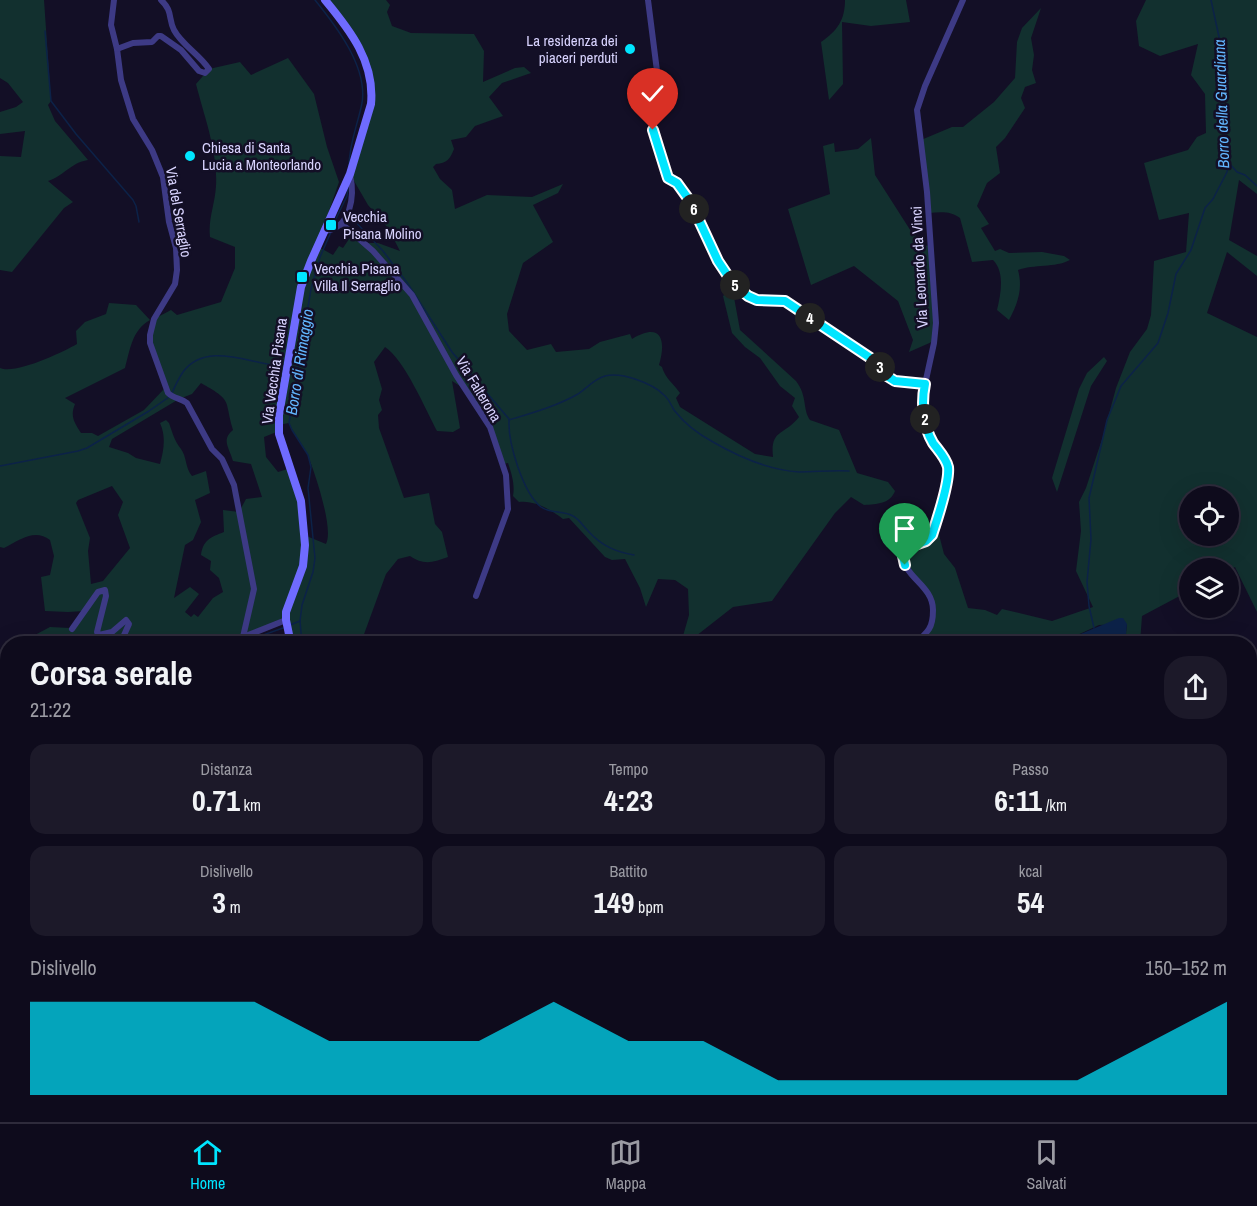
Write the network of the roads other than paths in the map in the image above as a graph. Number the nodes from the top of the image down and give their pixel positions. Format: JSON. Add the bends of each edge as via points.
{"nodes":[{"id":1,"x":114,"y":0,"type":"edge"},
{"id":2,"x":161,"y":0,"type":"edge"},
{"id":3,"x":325,"y":0,"type":"edge"},
{"id":4,"x":648,"y":0,"type":"edge"},
{"id":5,"x":963,"y":0,"type":"edge"},
{"id":6,"x":117,"y":49,"type":"junction"},
{"id":7,"x":350,"y":174,"type":"junction"},
{"id":8,"x":342,"y":224,"type":"junction"},
{"id":9,"x":324,"y":231,"type":"junction"},
{"id":10,"x":925,"y":384,"type":"junction"},
{"id":11,"x":476,"y":596,"type":"dead end"},
{"id":12,"x":286,"y":621,"type":"junction"},
{"id":13,"x":72,"y":629,"type":"dead end"},
{"id":14,"x":124,"y":636,"type":"edge"},
{"id":15,"x":243,"y":636,"type":"edge"},
{"id":16,"x":246,"y":636,"type":"edge"},
{"id":17,"x":289,"y":636,"type":"edge"},
{"id":18,"x":924,"y":636,"type":"edge"}],
"edges":[{"from":1,"to":6,"type":"street","name":"Via del Serraglio","via":[[111,25]]},
{"from":2,"to":6,"type":"street","via":[[170,10],[175,32],[209,69],[205,73],[200,71],[161,36],[152,42]]},
{"from":3,"to":7,"type":"main road","name":"Via Vecchia Pisana","via":[[360,48],[371,81],[371,104]]},
{"from":4,"to":10,"type":"street","via":[[657,71],[652,120],[668,178],[677,183],[690,201],[732,282],[757,300],[785,301],[872,359],[895,381]]},
{"from":5,"to":10,"type":"street","name":"Via Leonardo da Vinci","via":[[917,110],[936,323]]},
{"from":6,"to":15,"type":"street","name":"Via del Serraglio","via":[[130,110],[163,177],[175,238],[175,284],[154,319],[150,343],[171,395],[187,403],[234,485],[254,589]]},
{"from":7,"to":8,"type":"street","name":"Via Vecchia Pisana","via":[[352,200]]},
{"from":7,"to":9,"type":"main road","name":"Via Vecchia Pisana"},
{"from":8,"to":9,"type":"street"},
{"from":8,"to":11,"type":"street","name":"Via Falterona","via":[[373,251],[412,295],[490,427],[506,475],[508,509]]},
{"from":9,"to":12,"type":"main road","name":"Via Vecchia Pisana","via":[[299,297],[278,425],[301,501],[305,545],[303,566]]},
{"from":10,"to":18,"type":"street","name":"Via Leonardo da Vinci","via":[[922,398],[926,426],[946,460],[948,472],[932,535],[903,552],[905,565],[931,595],[933,619]]},
{"from":12,"to":16,"type":"street"},
{"from":12,"to":17,"type":"main road","name":"Via Vecchia Pisana"},
{"from":13,"to":14,"type":"street","via":[[98,592],[105,590],[97,632],[112,632],[126,620],[129,628]]}]}
